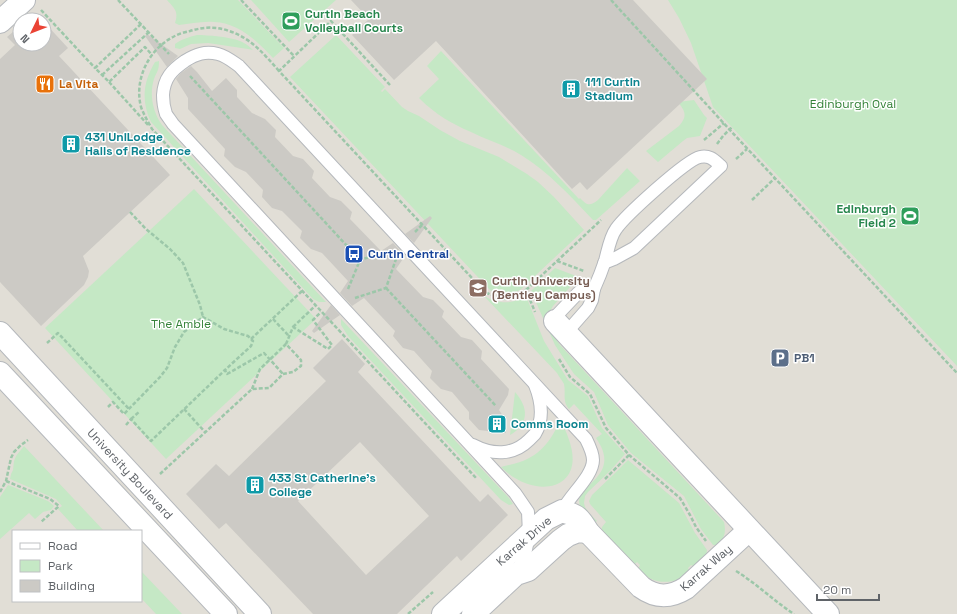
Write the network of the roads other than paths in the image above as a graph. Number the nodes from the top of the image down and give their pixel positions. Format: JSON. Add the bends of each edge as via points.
{"nodes":[{"id":1,"x":30,"y":3,"type":"edge"},
{"id":2,"x":0,"y":22,"type":"edge"},
{"id":3,"x":604,"y":263,"type":"junction"},
{"id":4,"x":594,"y":289,"type":"junction"},
{"id":5,"x":553,"y":324,"type":"junction"},
{"id":6,"x":0,"y":333,"type":"edge"},
{"id":7,"x":0,"y":373,"type":"edge"},
{"id":8,"x":534,"y":382,"type":"junction"},
{"id":9,"x":467,"y":441,"type":"junction"},
{"id":10,"x":562,"y":511,"type":"junction"},
{"id":11,"x":749,"y":530,"type":"junction"},
{"id":12,"x":588,"y":532,"type":"junction"},
{"id":13,"x":529,"y":534,"type":"junction"},
{"id":14,"x":516,"y":574,"type":"junction"},
{"id":15,"x":226,"y":614,"type":"edge"},
{"id":16,"x":260,"y":614,"type":"edge"},
{"id":17,"x":443,"y":614,"type":"edge"},
{"id":18,"x":473,"y":614,"type":"edge"},
{"id":19,"x":828,"y":614,"type":"edge"}],
"edges":[{"from":1,"to":2,"type":"street"},
{"from":3,"to":3,"type":"lane","via":[[634,248],[721,166],[711,158],[700,157],[674,174],[616,229]]},
{"from":3,"to":4,"type":"lane"},
{"from":4,"to":5,"type":"lane","via":[[587,288],[578,293],[558,314]]},
{"from":4,"to":5,"type":"lane","via":[[588,308]]},
{"from":5,"to":11,"type":"street"},
{"from":6,"to":16,"type":"street","name":"University Boulevard"},
{"from":7,"to":15,"type":"street"},
{"from":8,"to":9,"type":"lane","via":[[540,403],[540,416],[535,435],[525,444],[517,449],[496,452],[483,450]]},
{"from":8,"to":9,"type":"lane","via":[[239,66],[217,54],[207,53],[197,54],[174,70],[166,79],[163,89],[166,113],[173,124]]},
{"from":8,"to":10,"type":"lane","via":[[586,439],[592,452],[593,460],[587,477]]},
{"from":9,"to":13,"type":"lane","via":[[515,493],[528,512]]},
{"from":10,"to":12,"type":"street","name":"Karrak Drive","via":[[574,514]]},
{"from":10,"to":13,"type":"street","name":"Karrak Drive","via":[[546,519]]},
{"from":11,"to":12,"type":"street","name":"Karrak Way","via":[[686,588],[666,596],[657,595],[641,587]]},
{"from":11,"to":19,"type":"street"},
{"from":12,"to":14,"type":"street","name":"Karrak Drive","via":[[578,531],[568,535],[528,570]]},
{"from":13,"to":14,"type":"lane","via":[[525,555]]},
{"from":13,"to":17,"type":"street","name":"Karrak Drive"},
{"from":14,"to":18,"type":"street","name":"Karrak Drive"}]}
